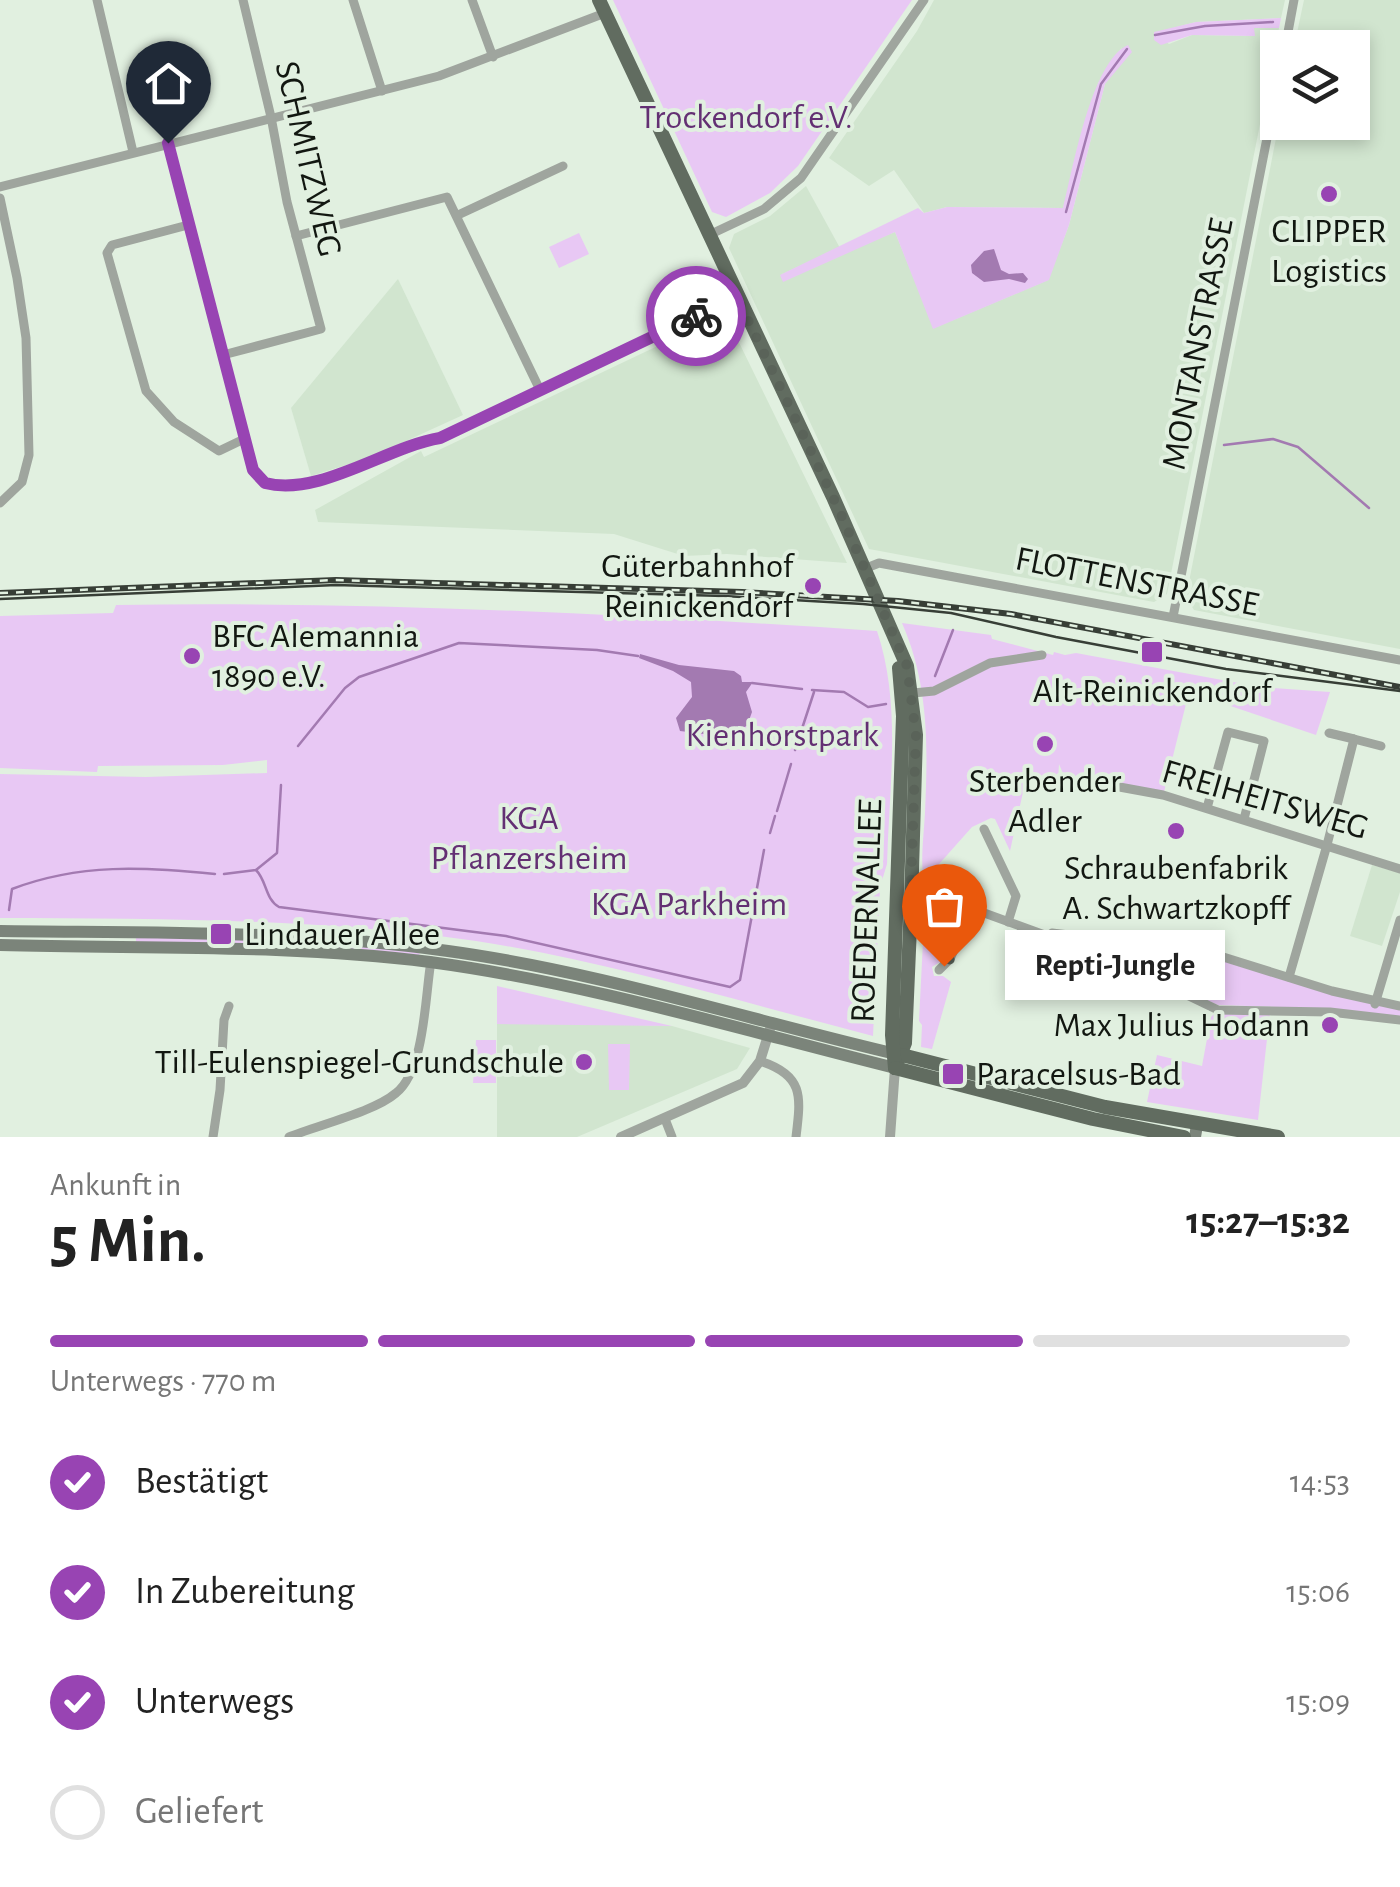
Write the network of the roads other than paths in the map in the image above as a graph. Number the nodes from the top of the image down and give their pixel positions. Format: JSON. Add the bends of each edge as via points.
{"nodes":[{"id":1,"x":97,"y":0,"type":"edge"},
{"id":2,"x":243,"y":0,"type":"edge"},
{"id":3,"x":353,"y":0,"type":"edge"},
{"id":4,"x":472,"y":0,"type":"edge"},
{"id":5,"x":924,"y":0,"type":"edge"},
{"id":6,"x":1294,"y":0,"type":"edge"},
{"id":7,"x":602,"y":6,"type":"edge"},
{"id":8,"x":1288,"y":30,"type":"edge"},
{"id":9,"x":493,"y":57,"type":"junction"},
{"id":10,"x":382,"y":91,"type":"junction"},
{"id":11,"x":271,"y":117,"type":"junction"},
{"id":12,"x":1267,"y":140,"type":"edge"},
{"id":13,"x":168,"y":143,"type":"junction"},
{"id":14,"x":134,"y":152,"type":"junction"},
{"id":15,"x":563,"y":166,"type":"dead end"},
{"id":16,"x":0,"y":188,"type":"edge"},
{"id":17,"x":0,"y":198,"type":"edge"},
{"id":18,"x":458,"y":215,"type":"junction"},
{"id":19,"x":188,"y":226,"type":"junction"},
{"id":20,"x":709,"y":235,"type":"junction"},
{"id":21,"x":296,"y":236,"type":"junction"},
{"id":22,"x":737,"y":297,"type":"junction"},
{"id":23,"x":223,"y":355,"type":"junction"},
{"id":24,"x":540,"y":390,"type":"junction"},
{"id":25,"x":244,"y":439,"type":"junction"},
{"id":26,"x":0,"y":503,"type":"edge"},
{"id":27,"x":864,"y":570,"type":"junction"},
{"id":28,"x":1173,"y":617,"type":"junction"},
{"id":29,"x":899,"y":652,"type":"junction"},
{"id":30,"x":1042,"y":656,"type":"dead end"},
{"id":31,"x":1400,"y":660,"type":"edge"},
{"id":32,"x":913,"y":694,"type":"junction"},
{"id":33,"x":1329,"y":732,"type":"dead end"},
{"id":34,"x":1354,"y":739,"type":"junction"},
{"id":35,"x":1381,"y":746,"type":"dead end"},
{"id":36,"x":1114,"y":786,"type":"dead end"},
{"id":37,"x":1207,"y":808,"type":"junction"},
{"id":38,"x":1244,"y":819,"type":"junction"},
{"id":39,"x":984,"y":829,"type":"dead end"},
{"id":40,"x":1327,"y":846,"type":"junction"},
{"id":41,"x":1400,"y":869,"type":"edge"},
{"id":42,"x":904,"y":885,"type":"junction"},
{"id":43,"x":972,"y":910,"type":"junction"},
{"id":44,"x":1400,"y":920,"type":"edge"},
{"id":45,"x":1008,"y":922,"type":"junction"},
{"id":46,"x":0,"y":931,"type":"edge"},
{"id":47,"x":1034,"y":932,"type":"junction"},
{"id":48,"x":0,"y":945,"type":"edge"},
{"id":49,"x":432,"y":956,"type":"junction"},
{"id":50,"x":940,"y":970,"type":"dead end"},
{"id":51,"x":1289,"y":976,"type":"junction"},
{"id":52,"x":1332,"y":991,"type":"junction"},
{"id":53,"x":1376,"y":1002,"type":"junction"},
{"id":54,"x":230,"y":1006,"type":"dead end"},
{"id":55,"x":1400,"y":1006,"type":"edge"},
{"id":56,"x":1330,"y":1012,"type":"junction"},
{"id":57,"x":1373,"y":1016,"type":"junction"},
{"id":58,"x":1400,"y":1020,"type":"edge"},
{"id":59,"x":770,"y":1030,"type":"junction"},
{"id":60,"x":896,"y":1059,"type":"junction"},
{"id":61,"x":760,"y":1061,"type":"junction"},
{"id":62,"x":664,"y":1119,"type":"junction"},
{"id":63,"x":1196,"y":1131,"type":"edge"},
{"id":64,"x":1216,"y":1133,"type":"edge"},
{"id":65,"x":213,"y":1137,"type":"edge"},
{"id":66,"x":289,"y":1137,"type":"edge"},
{"id":67,"x":621,"y":1137,"type":"edge"},
{"id":68,"x":672,"y":1137,"type":"edge"},
{"id":69,"x":796,"y":1137,"type":"edge"},
{"id":70,"x":890,"y":1137,"type":"edge"},
{"id":71,"x":1184,"y":1137,"type":"edge"},
{"id":72,"x":1278,"y":1137,"type":"edge"}],
"edges":[{"from":1,"to":14,"type":"street"},
{"from":2,"to":11,"type":"street","name":"SCHMITZWEG"},
{"from":3,"to":10,"type":"street"},
{"from":4,"to":9,"type":"street"},
{"from":5,"to":20,"type":"street","via":[[801,178],[764,209]]},
{"from":6,"to":8,"type":"street"},
{"from":7,"to":9,"type":"street"},
{"from":7,"to":20,"type":"main road","name":"ROEDERNALLEE"},
{"from":9,"to":10,"type":"street"},
{"from":10,"to":11,"type":"street"},
{"from":11,"to":13,"type":"street"},
{"from":11,"to":21,"type":"street","name":"SCHMITZWEG"},
{"from":12,"to":28,"type":"street","name":"MONTANSTRASSE"},
{"from":13,"to":14,"type":"street"},
{"from":13,"to":19,"type":"street"},
{"from":14,"to":16,"type":"street"},
{"from":15,"to":18,"type":"street"},
{"from":17,"to":26,"type":"street","via":[[26,338],[30,455],[22,482]]},
{"from":18,"to":21,"type":"street","via":[[450,199]]},
{"from":18,"to":24,"type":"street"},
{"from":19,"to":23,"type":"street"},
{"from":19,"to":25,"type":"street","via":[[112,245],[106,253],[146,391],[174,422],[219,451]]},
{"from":20,"to":22,"type":"main road","name":"ROEDERNALLEE"},
{"from":21,"to":23,"type":"street","name":"SCHMITZWEG","via":[[320,329]]},
{"from":22,"to":24,"type":"street"},
{"from":22,"to":27,"type":"main road","name":"ROEDERNALLEE"},
{"from":23,"to":25,"type":"street"},
{"from":24,"to":25,"type":"street","via":[[440,438],[314,481],[258,480]]},
{"from":27,"to":28,"type":"street","name":"FLOTTENSTRASSE","via":[[879,563]]},
{"from":27,"to":29,"type":"main road","name":"ROEDERNALLEE"},
{"from":28,"to":31,"type":"street","name":"FLOTTENSTRASSE"},
{"from":29,"to":32,"type":"main road","name":"ROEDERNALLEE"},
{"from":29,"to":42,"type":"main road","name":"ROEDERNALLEE"},
{"from":30,"to":32,"type":"street","via":[[990,664]]},
{"from":32,"to":42,"type":"main road","name":"ROEDERNALLEE"},
{"from":33,"to":34,"type":"street"},
{"from":34,"to":35,"type":"street"},
{"from":34,"to":40,"type":"street"},
{"from":36,"to":37,"type":"street","name":"FREIHEITSWEG"},
{"from":37,"to":38,"type":"street","name":"FREIHEITSWEG"},
{"from":37,"to":38,"type":"street","via":[[1228,732],[1264,741]]},
{"from":38,"to":40,"type":"street","name":"FREIHEITSWEG"},
{"from":39,"to":45,"type":"street","via":[[1016,896]]},
{"from":40,"to":41,"type":"street","name":"FREIHEITSWEG"},
{"from":40,"to":51,"type":"street"},
{"from":42,"to":43,"type":"street"},
{"from":42,"to":60,"type":"main road","name":"ROEDERNALLEE"},
{"from":43,"to":45,"type":"street"},
{"from":43,"to":50,"type":"street"},
{"from":44,"to":53,"type":"street"},
{"from":45,"to":47,"type":"street"},
{"from":46,"to":49,"type":"main road","via":[[284,935]]},
{"from":47,"to":51,"type":"street","via":[[1202,950]]},
{"from":47,"to":56,"type":"street","via":[[1116,961],[1218,1010]]},
{"from":48,"to":49,"type":"main road"},
{"from":49,"to":59,"type":"main road"},
{"from":49,"to":66,"type":"street","via":[[416,1059],[405,1084],[386,1100]]},
{"from":51,"to":52,"type":"street"},
{"from":52,"to":53,"type":"street"},
{"from":52,"to":56,"type":"street"},
{"from":53,"to":55,"type":"street"},
{"from":53,"to":57,"type":"street"},
{"from":54,"to":65,"type":"street"},
{"from":56,"to":57,"type":"street"},
{"from":57,"to":58,"type":"street"},
{"from":59,"to":60,"type":"main road"},
{"from":59,"to":61,"type":"street"},
{"from":60,"to":63,"type":"main road"},
{"from":60,"to":70,"type":"street"},
{"from":60,"to":71,"type":"main road","via":[[1093,1119]]},
{"from":61,"to":62,"type":"street","via":[[734,1089]]},
{"from":61,"to":69,"type":"street","via":[[784,1070],[794,1083]]},
{"from":62,"to":67,"type":"street"},
{"from":62,"to":68,"type":"street"},
{"from":63,"to":64,"type":"main road"},
{"from":64,"to":72,"type":"main road"}]}
